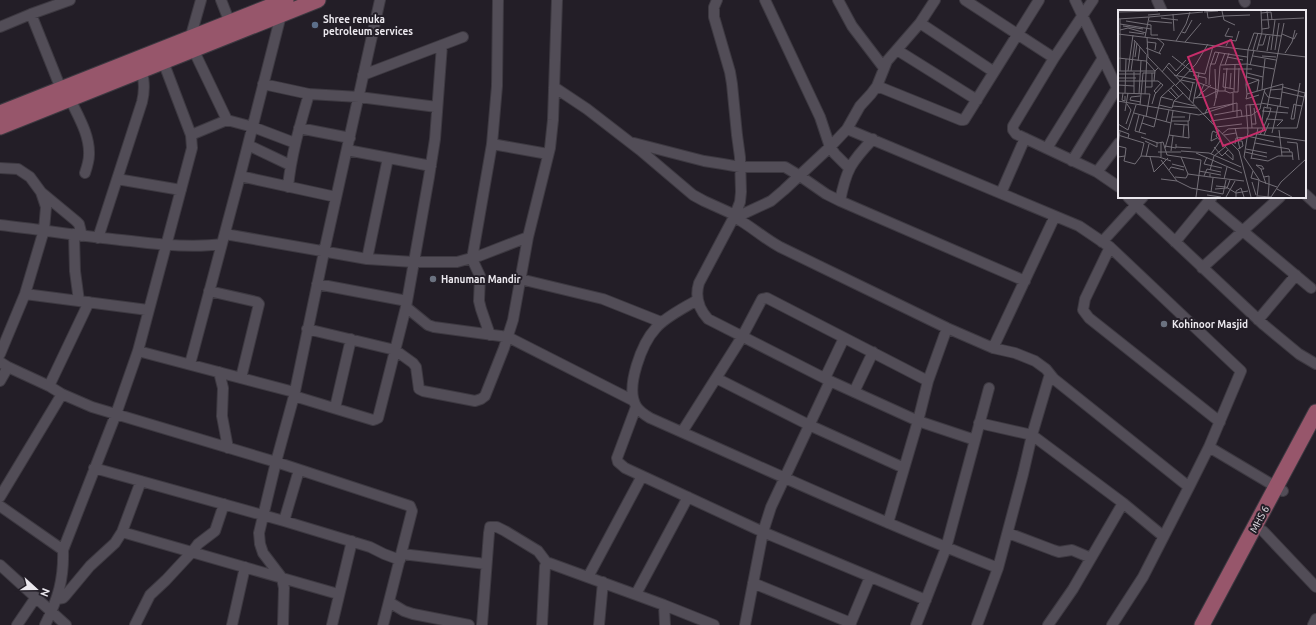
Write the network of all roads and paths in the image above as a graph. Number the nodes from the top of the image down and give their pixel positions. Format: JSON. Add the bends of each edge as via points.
{"nodes":[{"id":1,"x":70,"y":0,"type":"edge"},
{"id":2,"x":202,"y":0,"type":"edge"},
{"id":3,"x":221,"y":0,"type":"edge"},
{"id":4,"x":286,"y":0,"type":"edge"},
{"id":5,"x":318,"y":0,"type":"edge"},
{"id":6,"x":380,"y":0,"type":"edge"},
{"id":7,"x":498,"y":0,"type":"edge"},
{"id":8,"x":557,"y":0,"type":"edge"},
{"id":9,"x":717,"y":0,"type":"edge"},
{"id":10,"x":765,"y":0,"type":"edge"},
{"id":11,"x":838,"y":0,"type":"edge"},
{"id":12,"x":935,"y":0,"type":"edge"},
{"id":13,"x":967,"y":0,"type":"edge"},
{"id":14,"x":1039,"y":0,"type":"edge"},
{"id":15,"x":1075,"y":0,"type":"edge"},
{"id":16,"x":1093,"y":0,"type":"edge"},
{"id":17,"x":1157,"y":0,"type":"edge"},
{"id":18,"x":1162,"y":10,"type":"edge"},
{"id":19,"x":31,"y":14,"type":"junction"},
{"id":20,"x":281,"y":15,"type":"junction"},
{"id":21,"x":1083,"y":16,"type":"junction"},
{"id":22,"x":920,"y":23,"type":"junction"},
{"id":23,"x":0,"y":27,"type":"edge"},
{"id":24,"x":232,"y":28,"type":"junction"},
{"id":25,"x":1018,"y":34,"type":"junction"},
{"id":26,"x":463,"y":37,"type":"dead end"},
{"id":27,"x":191,"y":44,"type":"junction"},
{"id":28,"x":442,"y":45,"type":"junction"},
{"id":29,"x":897,"y":50,"type":"junction"},
{"id":30,"x":161,"y":56,"type":"junction"},
{"id":31,"x":1054,"y":58,"type":"junction"},
{"id":32,"x":1103,"y":58,"type":"junction"},
{"id":33,"x":884,"y":68,"type":"junction"},
{"id":34,"x":142,"y":70,"type":"junction"},
{"id":35,"x":994,"y":72,"type":"junction"},
{"id":36,"x":364,"y":74,"type":"junction"},
{"id":37,"x":263,"y":84,"type":"junction"},
{"id":38,"x":877,"y":86,"type":"junction"},
{"id":39,"x":554,"y":87,"type":"junction"},
{"id":40,"x":1118,"y":90,"type":"edge"},
{"id":41,"x":66,"y":94,"type":"junction"},
{"id":42,"x":309,"y":94,"type":"junction"},
{"id":43,"x":359,"y":97,"type":"junction"},
{"id":44,"x":977,"y":100,"type":"junction"},
{"id":45,"x":437,"y":107,"type":"junction"},
{"id":46,"x":0,"y":113,"type":"edge"},
{"id":47,"x":227,"y":120,"type":"junction"},
{"id":48,"x":0,"y":127,"type":"edge"},
{"id":49,"x":253,"y":127,"type":"junction"},
{"id":50,"x":299,"y":128,"type":"junction"},
{"id":51,"x":847,"y":129,"type":"junction"},
{"id":52,"x":191,"y":136,"type":"junction"},
{"id":53,"x":350,"y":138,"type":"junction"},
{"id":54,"x":1025,"y":138,"type":"junction"},
{"id":55,"x":872,"y":139,"type":"junction"},
{"id":56,"x":628,"y":141,"type":"junction"},
{"id":57,"x":295,"y":143,"type":"junction"},
{"id":58,"x":492,"y":144,"type":"junction"},
{"id":59,"x":1118,"y":144,"type":"edge"},
{"id":60,"x":248,"y":145,"type":"junction"},
{"id":61,"x":830,"y":147,"type":"junction"},
{"id":62,"x":1047,"y":148,"type":"junction"},
{"id":63,"x":347,"y":150,"type":"junction"},
{"id":64,"x":548,"y":154,"type":"junction"},
{"id":65,"x":388,"y":158,"type":"junction"},
{"id":66,"x":1072,"y":160,"type":"junction"},
{"id":67,"x":290,"y":165,"type":"junction"},
{"id":68,"x":431,"y":166,"type":"junction"},
{"id":69,"x":740,"y":167,"type":"junction"},
{"id":70,"x":0,"y":168,"type":"edge"},
{"id":71,"x":849,"y":168,"type":"junction"},
{"id":72,"x":1097,"y":172,"type":"junction"},
{"id":73,"x":85,"y":173,"type":"dead end"},
{"id":74,"x":240,"y":176,"type":"junction"},
{"id":75,"x":800,"y":176,"type":"junction"},
{"id":76,"x":117,"y":179,"type":"junction"},
{"id":77,"x":1118,"y":186,"type":"edge"},
{"id":78,"x":288,"y":187,"type":"junction"},
{"id":79,"x":181,"y":190,"type":"junction"},
{"id":80,"x":41,"y":192,"type":"junction"},
{"id":81,"x":1001,"y":193,"type":"junction"},
{"id":82,"x":1306,"y":195,"type":"edge"},
{"id":83,"x":336,"y":197,"type":"junction"},
{"id":84,"x":1129,"y":198,"type":"edge"},
{"id":85,"x":1142,"y":198,"type":"edge"},
{"id":86,"x":1279,"y":198,"type":"edge"},
{"id":87,"x":1210,"y":199,"type":"edge"},
{"id":88,"x":840,"y":201,"type":"junction"},
{"id":89,"x":1316,"y":204,"type":"edge"},
{"id":90,"x":1136,"y":206,"type":"junction"},
{"id":91,"x":734,"y":216,"type":"junction"},
{"id":92,"x":1055,"y":216,"type":"junction"},
{"id":93,"x":0,"y":225,"type":"edge"},
{"id":94,"x":44,"y":230,"type":"junction"},
{"id":95,"x":1243,"y":231,"type":"junction"},
{"id":96,"x":78,"y":235,"type":"junction"},
{"id":97,"x":528,"y":237,"type":"junction"},
{"id":98,"x":98,"y":238,"type":"junction"},
{"id":99,"x":223,"y":239,"type":"junction"},
{"id":100,"x":1175,"y":242,"type":"junction"},
{"id":101,"x":1106,"y":244,"type":"junction"},
{"id":102,"x":165,"y":245,"type":"junction"},
{"id":103,"x":324,"y":252,"type":"junction"},
{"id":104,"x":472,"y":259,"type":"junction"},
{"id":105,"x":367,"y":260,"type":"junction"},
{"id":106,"x":414,"y":262,"type":"junction"},
{"id":107,"x":1202,"y":268,"type":"junction"},
{"id":108,"x":1296,"y":275,"type":"junction"},
{"id":109,"x":520,"y":279,"type":"junction"},
{"id":110,"x":1025,"y":281,"type":"junction"},
{"id":111,"x":317,"y":284,"type":"junction"},
{"id":112,"x":1311,"y":288,"type":"dead end"},
{"id":113,"x":209,"y":291,"type":"junction"},
{"id":114,"x":25,"y":294,"type":"junction"},
{"id":115,"x":697,"y":300,"type":"junction"},
{"id":116,"x":84,"y":302,"type":"junction"},
{"id":117,"x":406,"y":304,"type":"junction"},
{"id":118,"x":148,"y":310,"type":"junction"},
{"id":119,"x":1258,"y":320,"type":"junction"},
{"id":120,"x":661,"y":322,"type":"junction"},
{"id":121,"x":947,"y":328,"type":"junction"},
{"id":122,"x":308,"y":329,"type":"junction"},
{"id":123,"x":490,"y":335,"type":"junction"},
{"id":124,"x":508,"y":337,"type":"junction"},
{"id":125,"x":742,"y":337,"type":"junction"},
{"id":126,"x":844,"y":338,"type":"junction"},
{"id":127,"x":351,"y":339,"type":"junction"},
{"id":128,"x":993,"y":348,"type":"junction"},
{"id":129,"x":395,"y":350,"type":"junction"},
{"id":130,"x":138,"y":351,"type":"junction"},
{"id":131,"x":873,"y":352,"type":"junction"},
{"id":132,"x":0,"y":354,"type":"edge"},
{"id":133,"x":190,"y":364,"type":"junction"},
{"id":134,"x":1316,"y":364,"type":"edge"},
{"id":135,"x":4,"y":365,"type":"edge"},
{"id":136,"x":219,"y":372,"type":"junction"},
{"id":137,"x":1050,"y":374,"type":"junction"},
{"id":138,"x":240,"y":378,"type":"junction"},
{"id":139,"x":716,"y":378,"type":"junction"},
{"id":140,"x":828,"y":379,"type":"junction"},
{"id":141,"x":928,"y":380,"type":"junction"},
{"id":142,"x":0,"y":381,"type":"edge"},
{"id":143,"x":49,"y":386,"type":"junction"},
{"id":144,"x":989,"y":388,"type":"dead end"},
{"id":145,"x":854,"y":392,"type":"junction"},
{"id":146,"x":62,"y":394,"type":"junction"},
{"id":147,"x":294,"y":394,"type":"junction"},
{"id":148,"x":635,"y":404,"type":"junction"},
{"id":149,"x":335,"y":408,"type":"junction"},
{"id":150,"x":1316,"y":412,"type":"edge"},
{"id":151,"x":116,"y":414,"type":"junction"},
{"id":152,"x":918,"y":421,"type":"junction"},
{"id":153,"x":1220,"y":422,"type":"junction"},
{"id":154,"x":979,"y":423,"type":"junction"},
{"id":155,"x":809,"y":425,"type":"junction"},
{"id":156,"x":1316,"y":429,"type":"edge"},
{"id":157,"x":682,"y":432,"type":"junction"},
{"id":158,"x":1032,"y":435,"type":"junction"},
{"id":159,"x":975,"y":440,"type":"junction"},
{"id":160,"x":1209,"y":447,"type":"junction"},
{"id":161,"x":228,"y":448,"type":"junction"},
{"id":162,"x":276,"y":462,"type":"junction"},
{"id":163,"x":94,"y":468,"type":"junction"},
{"id":164,"x":904,"y":468,"type":"junction"},
{"id":165,"x":299,"y":470,"type":"junction"},
{"id":166,"x":642,"y":476,"type":"junction"},
{"id":167,"x":784,"y":478,"type":"junction"},
{"id":168,"x":140,"y":481,"type":"junction"},
{"id":169,"x":1189,"y":487,"type":"junction"},
{"id":170,"x":1280,"y":489,"type":"junction"},
{"id":171,"x":0,"y":497,"type":"edge"},
{"id":172,"x":688,"y":497,"type":"junction"},
{"id":173,"x":1123,"y":503,"type":"junction"},
{"id":174,"x":224,"y":504,"type":"junction"},
{"id":175,"x":0,"y":506,"type":"edge"},
{"id":176,"x":263,"y":514,"type":"junction"},
{"id":177,"x":284,"y":521,"type":"junction"},
{"id":178,"x":888,"y":523,"type":"junction"},
{"id":179,"x":1263,"y":531,"type":"junction"},
{"id":180,"x":122,"y":532,"type":"junction"},
{"id":181,"x":763,"y":532,"type":"junction"},
{"id":182,"x":1008,"y":533,"type":"junction"},
{"id":183,"x":1164,"y":536,"type":"junction"},
{"id":184,"x":352,"y":541,"type":"junction"},
{"id":185,"x":946,"y":548,"type":"junction"},
{"id":186,"x":63,"y":550,"type":"junction"},
{"id":187,"x":192,"y":552,"type":"junction"},
{"id":188,"x":401,"y":557,"type":"junction"},
{"id":189,"x":1091,"y":558,"type":"junction"},
{"id":190,"x":486,"y":564,"type":"junction"},
{"id":191,"x":547,"y":564,"type":"junction"},
{"id":192,"x":0,"y":565,"type":"edge"},
{"id":193,"x":245,"y":567,"type":"junction"},
{"id":194,"x":998,"y":568,"type":"junction"},
{"id":195,"x":588,"y":577,"type":"junction"},
{"id":196,"x":870,"y":577,"type":"junction"},
{"id":197,"x":282,"y":578,"type":"junction"},
{"id":198,"x":603,"y":582,"type":"junction"},
{"id":199,"x":753,"y":583,"type":"junction"},
{"id":200,"x":1316,"y":587,"type":"edge"},
{"id":201,"x":338,"y":594,"type":"junction"},
{"id":202,"x":636,"y":594,"type":"junction"},
{"id":203,"x":36,"y":597,"type":"junction"},
{"id":204,"x":57,"y":599,"type":"junction"},
{"id":205,"x":926,"y":600,"type":"junction"},
{"id":206,"x":389,"y":602,"type":"junction"},
{"id":207,"x":664,"y":605,"type":"junction"},
{"id":208,"x":52,"y":612,"type":"junction"},
{"id":209,"x":1316,"y":619,"type":"edge"},
{"id":210,"x":851,"y":624,"type":"edge"},
{"id":211,"x":16,"y":625,"type":"edge"},
{"id":212,"x":45,"y":625,"type":"edge"},
{"id":213,"x":66,"y":625,"type":"edge"},
{"id":214,"x":135,"y":625,"type":"edge"},
{"id":215,"x":232,"y":625,"type":"edge"},
{"id":216,"x":283,"y":625,"type":"edge"},
{"id":217,"x":332,"y":625,"type":"edge"},
{"id":218,"x":383,"y":625,"type":"edge"},
{"id":219,"x":469,"y":625,"type":"edge"},
{"id":220,"x":482,"y":625,"type":"edge"},
{"id":221,"x":542,"y":625,"type":"edge"},
{"id":222,"x":599,"y":625,"type":"edge"},
{"id":223,"x":665,"y":625,"type":"edge"},
{"id":224,"x":714,"y":625,"type":"edge"},
{"id":225,"x":745,"y":625,"type":"edge"},
{"id":226,"x":916,"y":625,"type":"edge"},
{"id":227,"x":977,"y":625,"type":"edge"},
{"id":228,"x":1048,"y":625,"type":"edge"},
{"id":229,"x":1112,"y":625,"type":"edge"},
{"id":230,"x":1202,"y":625,"type":"edge"},
{"id":231,"x":1213,"y":625,"type":"edge"},
{"id":232,"x":1313,"y":625,"type":"edge"}],
"edges":[{"from":1,"to":19,"type":"street"},
{"from":2,"to":27,"type":"street"},
{"from":3,"to":24,"type":"street"},
{"from":4,"to":24,"type":"main road"},
{"from":5,"to":20,"type":"main road"},
{"from":6,"to":36,"type":"street"},
{"from":7,"to":58,"type":"street","via":[[497,86]]},
{"from":8,"to":39,"type":"street"},
{"from":9,"to":69,"type":"street","via":[[714,17],[730,72]]},
{"from":10,"to":61,"type":"street","via":[[820,117]]},
{"from":11,"to":33,"type":"street","via":[[852,26]]},
{"from":12,"to":22,"type":"street"},
{"from":13,"to":25,"type":"street"},
{"from":14,"to":25,"type":"street"},
{"from":15,"to":21,"type":"street"},
{"from":16,"to":21,"type":"street"},
{"from":17,"to":18,"type":"street"},
{"from":19,"to":23,"type":"street"},
{"from":19,"to":41,"type":"street"},
{"from":20,"to":24,"type":"main road"},
{"from":20,"to":37,"type":"street"},
{"from":21,"to":31,"type":"street"},
{"from":21,"to":32,"type":"street"},
{"from":22,"to":29,"type":"street"},
{"from":22,"to":35,"type":"street"},
{"from":24,"to":27,"type":"main road"},
{"from":25,"to":31,"type":"street"},
{"from":25,"to":35,"type":"street"},
{"from":26,"to":28,"type":"street"},
{"from":27,"to":30,"type":"main road"},
{"from":27,"to":47,"type":"street"},
{"from":28,"to":36,"type":"street"},
{"from":28,"to":45,"type":"street"},
{"from":29,"to":33,"type":"street"},
{"from":29,"to":44,"type":"street"},
{"from":30,"to":34,"type":"main road"},
{"from":30,"to":41,"type":"main road"},
{"from":30,"to":52,"type":"street"},
{"from":31,"to":54,"type":"street","via":[[1013,126],[1014,132]]},
{"from":32,"to":40,"type":"street"},
{"from":32,"to":62,"type":"street"},
{"from":33,"to":38,"type":"street"},
{"from":34,"to":41,"type":"main road"},
{"from":34,"to":76,"type":"street","via":[[145,92]]},
{"from":35,"to":44,"type":"street"},
{"from":36,"to":43,"type":"street"},
{"from":37,"to":42,"type":"street"},
{"from":37,"to":49,"type":"street"},
{"from":38,"to":44,"type":"street","via":[[961,120],[966,119]]},
{"from":38,"to":51,"type":"street","via":[[860,106]]},
{"from":39,"to":56,"type":"street"},
{"from":39,"to":64,"type":"street","via":[[552,134]]},
{"from":40,"to":66,"type":"street"},
{"from":41,"to":46,"type":"main road"},
{"from":41,"to":48,"type":"main road"},
{"from":41,"to":73,"type":"street","via":[[88,142],[89,154]]},
{"from":42,"to":43,"type":"street"},
{"from":42,"to":50,"type":"street"},
{"from":43,"to":45,"type":"street"},
{"from":43,"to":53,"type":"street"},
{"from":45,"to":68,"type":"street"},
{"from":47,"to":49,"type":"street"},
{"from":47,"to":52,"type":"street"},
{"from":49,"to":57,"type":"street"},
{"from":49,"to":60,"type":"street"},
{"from":50,"to":53,"type":"street"},
{"from":50,"to":57,"type":"street"},
{"from":51,"to":55,"type":"street"},
{"from":51,"to":61,"type":"street"},
{"from":52,"to":79,"type":"street","via":[[192,148]]},
{"from":53,"to":63,"type":"street"},
{"from":54,"to":62,"type":"street"},
{"from":54,"to":81,"type":"street"},
{"from":55,"to":71,"type":"street"},
{"from":55,"to":81,"type":"street"},
{"from":56,"to":69,"type":"street","via":[[704,161]]},
{"from":56,"to":91,"type":"street","via":[[693,195]]},
{"from":57,"to":67,"type":"street"},
{"from":58,"to":64,"type":"street"},
{"from":58,"to":104,"type":"street"},
{"from":59,"to":72,"type":"street"},
{"from":60,"to":67,"type":"street"},
{"from":60,"to":74,"type":"street"},
{"from":61,"to":71,"type":"street"},
{"from":61,"to":75,"type":"street"},
{"from":62,"to":66,"type":"street"},
{"from":63,"to":65,"type":"street"},
{"from":63,"to":83,"type":"street"},
{"from":64,"to":97,"type":"street"},
{"from":65,"to":68,"type":"street"},
{"from":65,"to":105,"type":"street"},
{"from":66,"to":72,"type":"street"},
{"from":67,"to":78,"type":"street"},
{"from":68,"to":106,"type":"street"},
{"from":69,"to":75,"type":"street","via":[[780,166]]},
{"from":69,"to":91,"type":"street","via":[[740,202]]},
{"from":70,"to":80,"type":"street","via":[[18,169],[26,173]]},
{"from":71,"to":88,"type":"street"},
{"from":72,"to":77,"type":"street"},
{"from":74,"to":78,"type":"street"},
{"from":74,"to":99,"type":"street"},
{"from":75,"to":88,"type":"street"},
{"from":75,"to":91,"type":"street","via":[[771,201]]},
{"from":76,"to":79,"type":"street"},
{"from":76,"to":98,"type":"street"},
{"from":78,"to":83,"type":"street"},
{"from":79,"to":102,"type":"street"},
{"from":80,"to":94,"type":"street","via":[[46,207]]},
{"from":80,"to":96,"type":"street","via":[[76,220],[79,224]]},
{"from":81,"to":92,"type":"street"},
{"from":82,"to":89,"type":"street"},
{"from":83,"to":103,"type":"street"},
{"from":84,"to":90,"type":"street"},
{"from":85,"to":90,"type":"street"},
{"from":86,"to":95,"type":"street"},
{"from":87,"to":95,"type":"street"},
{"from":87,"to":100,"type":"street"},
{"from":88,"to":110,"type":"street"},
{"from":90,"to":100,"type":"street"},
{"from":90,"to":101,"type":"street"},
{"from":91,"to":115,"type":"street","via":[[699,282]]},
{"from":91,"to":121,"type":"street","via":[[770,242]]},
{"from":92,"to":101,"type":"street","via":[[1078,226]]},
{"from":92,"to":110,"type":"street"},
{"from":93,"to":94,"type":"street"},
{"from":94,"to":96,"type":"street"},
{"from":94,"to":114,"type":"street"},
{"from":95,"to":107,"type":"street"},
{"from":95,"to":108,"type":"street"},
{"from":96,"to":98,"type":"street"},
{"from":96,"to":116,"type":"street","via":[[76,271]]},
{"from":97,"to":104,"type":"street"},
{"from":97,"to":109,"type":"street"},
{"from":98,"to":102,"type":"street"},
{"from":99,"to":102,"type":"street","via":[[202,246]]},
{"from":99,"to":103,"type":"street"},
{"from":99,"to":113,"type":"street"},
{"from":100,"to":107,"type":"street"},
{"from":101,"to":153,"type":"street","via":[[1241,371]]},
{"from":101,"to":153,"type":"street","via":[[1083,310],[1089,318]]},
{"from":102,"to":118,"type":"street"},
{"from":103,"to":105,"type":"street"},
{"from":103,"to":111,"type":"street"},
{"from":104,"to":106,"type":"street","via":[[457,262]]},
{"from":104,"to":123,"type":"street","via":[[480,276],[479,301]]},
{"from":105,"to":106,"type":"street"},
{"from":106,"to":117,"type":"street"},
{"from":107,"to":119,"type":"street"},
{"from":108,"to":112,"type":"street"},
{"from":108,"to":119,"type":"street"},
{"from":109,"to":120,"type":"street","via":[[603,299]]},
{"from":109,"to":124,"type":"street"},
{"from":110,"to":128,"type":"street"},
{"from":111,"to":117,"type":"street"},
{"from":111,"to":122,"type":"street"},
{"from":113,"to":133,"type":"street"},
{"from":113,"to":138,"type":"street","via":[[259,304]]},
{"from":114,"to":116,"type":"street"},
{"from":114,"to":132,"type":"street"},
{"from":115,"to":120,"type":"street"},
{"from":115,"to":125,"type":"street","via":[[708,319]]},
{"from":116,"to":118,"type":"street"},
{"from":116,"to":143,"type":"street"},
{"from":117,"to":123,"type":"street","via":[[428,325]]},
{"from":117,"to":129,"type":"street"},
{"from":118,"to":130,"type":"street"},
{"from":119,"to":134,"type":"street","via":[[1299,354]]},
{"from":120,"to":148,"type":"street","via":[[649,337],[637,366],[632,392]]},
{"from":121,"to":128,"type":"street"},
{"from":121,"to":141,"type":"street"},
{"from":122,"to":127,"type":"street"},
{"from":122,"to":147,"type":"street"},
{"from":123,"to":124,"type":"street"},
{"from":124,"to":129,"type":"street","via":[[485,396],[475,401],[420,390],[416,367]]},
{"from":124,"to":148,"type":"street"},
{"from":125,"to":126,"type":"street","via":[[762,299],[767,298]]},
{"from":125,"to":139,"type":"street"},
{"from":125,"to":140,"type":"street"},
{"from":126,"to":131,"type":"street"},
{"from":126,"to":140,"type":"street"},
{"from":127,"to":129,"type":"street"},
{"from":127,"to":149,"type":"street"},
{"from":128,"to":137,"type":"street","via":[[1016,353],[1035,361]]},
{"from":129,"to":149,"type":"street","via":[[376,420]]},
{"from":130,"to":133,"type":"street"},
{"from":130,"to":151,"type":"street"},
{"from":131,"to":141,"type":"street"},
{"from":131,"to":145,"type":"street"},
{"from":133,"to":136,"type":"street"},
{"from":135,"to":142,"type":"street"},
{"from":135,"to":143,"type":"street"},
{"from":136,"to":138,"type":"street"},
{"from":136,"to":161,"type":"street","via":[[223,388],[222,416]]},
{"from":137,"to":158,"type":"street"},
{"from":137,"to":169,"type":"street"},
{"from":138,"to":147,"type":"street"},
{"from":139,"to":155,"type":"street"},
{"from":139,"to":157,"type":"street"},
{"from":140,"to":145,"type":"street"},
{"from":140,"to":155,"type":"street"},
{"from":141,"to":152,"type":"street"},
{"from":143,"to":146,"type":"street"},
{"from":144,"to":154,"type":"street"},
{"from":145,"to":152,"type":"street"},
{"from":146,"to":151,"type":"street"},
{"from":146,"to":171,"type":"street"},
{"from":147,"to":149,"type":"street"},
{"from":147,"to":162,"type":"street"},
{"from":148,"to":157,"type":"street","via":[[650,418]]},
{"from":148,"to":166,"type":"street","via":[[617,458],[621,465]]},
{"from":150,"to":170,"type":"main road","name":"MHS 6"},
{"from":151,"to":161,"type":"street"},
{"from":151,"to":163,"type":"street"},
{"from":152,"to":159,"type":"street"},
{"from":152,"to":164,"type":"street"},
{"from":153,"to":160,"type":"street"},
{"from":154,"to":158,"type":"street"},
{"from":154,"to":159,"type":"street"},
{"from":155,"to":164,"type":"street"},
{"from":155,"to":167,"type":"street"},
{"from":156,"to":170,"type":"main road"},
{"from":157,"to":167,"type":"street"},
{"from":158,"to":173,"type":"street"},
{"from":158,"to":182,"type":"street"},
{"from":159,"to":185,"type":"street"},
{"from":160,"to":169,"type":"street"},
{"from":160,"to":170,"type":"street"},
{"from":161,"to":162,"type":"street"},
{"from":162,"to":165,"type":"street"},
{"from":162,"to":176,"type":"street"},
{"from":163,"to":168,"type":"street"},
{"from":163,"to":186,"type":"street"},
{"from":164,"to":178,"type":"street"},
{"from":165,"to":177,"type":"street"},
{"from":165,"to":188,"type":"street","via":[[410,506],[412,511]]},
{"from":166,"to":172,"type":"street"},
{"from":166,"to":195,"type":"street"},
{"from":167,"to":178,"type":"street"},
{"from":167,"to":181,"type":"street"},
{"from":168,"to":174,"type":"street"},
{"from":168,"to":180,"type":"street"},
{"from":169,"to":183,"type":"street"},
{"from":170,"to":179,"type":"main road"},
{"from":170,"to":230,"type":"main road","name":"MHS 6"},
{"from":172,"to":181,"type":"street"},
{"from":172,"to":202,"type":"street"},
{"from":173,"to":183,"type":"street"},
{"from":173,"to":189,"type":"street"},
{"from":174,"to":176,"type":"street"},
{"from":174,"to":187,"type":"street","via":[[215,531]]},
{"from":175,"to":186,"type":"street"},
{"from":176,"to":177,"type":"street"},
{"from":176,"to":197,"type":"street","via":[[259,533],[260,544]]},
{"from":177,"to":184,"type":"street"},
{"from":178,"to":185,"type":"street"},
{"from":179,"to":200,"type":"street"},
{"from":179,"to":231,"type":"main road"},
{"from":180,"to":187,"type":"street"},
{"from":180,"to":204,"type":"street","via":[[116,543],[90,566],[65,596]]},
{"from":181,"to":196,"type":"street"},
{"from":181,"to":199,"type":"street"},
{"from":182,"to":189,"type":"street","via":[[1059,552],[1072,550]]},
{"from":182,"to":194,"type":"street"},
{"from":183,"to":229,"type":"street","via":[[1143,577]]},
{"from":184,"to":188,"type":"street","via":[[384,554]]},
{"from":184,"to":201,"type":"street"},
{"from":185,"to":194,"type":"street"},
{"from":185,"to":205,"type":"street"},
{"from":186,"to":204,"type":"street","via":[[63,574]]},
{"from":187,"to":193,"type":"street"},
{"from":187,"to":214,"type":"street","via":[[150,595]]},
{"from":188,"to":190,"type":"street"},
{"from":188,"to":206,"type":"street"},
{"from":189,"to":228,"type":"street"},
{"from":190,"to":191,"type":"street","via":[[489,533],[493,526],[505,530],[538,551]]},
{"from":190,"to":220,"type":"street"},
{"from":191,"to":195,"type":"street","via":[[553,563]]},
{"from":191,"to":221,"type":"street"},
{"from":192,"to":203,"type":"street"},
{"from":193,"to":197,"type":"street"},
{"from":193,"to":215,"type":"street"},
{"from":194,"to":227,"type":"street"},
{"from":195,"to":198,"type":"street"},
{"from":196,"to":205,"type":"street"},
{"from":196,"to":210,"type":"street"},
{"from":197,"to":201,"type":"street"},
{"from":197,"to":216,"type":"street"},
{"from":198,"to":202,"type":"street"},
{"from":198,"to":222,"type":"street"},
{"from":199,"to":210,"type":"street"},
{"from":199,"to":225,"type":"street"},
{"from":201,"to":217,"type":"street"},
{"from":202,"to":207,"type":"street"},
{"from":203,"to":208,"type":"street"},
{"from":203,"to":211,"type":"street"},
{"from":204,"to":208,"type":"street"},
{"from":205,"to":226,"type":"street"},
{"from":206,"to":218,"type":"street"},
{"from":206,"to":219,"type":"street","via":[[408,613]]},
{"from":207,"to":223,"type":"street"},
{"from":207,"to":224,"type":"street"},
{"from":208,"to":212,"type":"street"},
{"from":208,"to":213,"type":"street"},
{"from":209,"to":232,"type":"street"}]}
